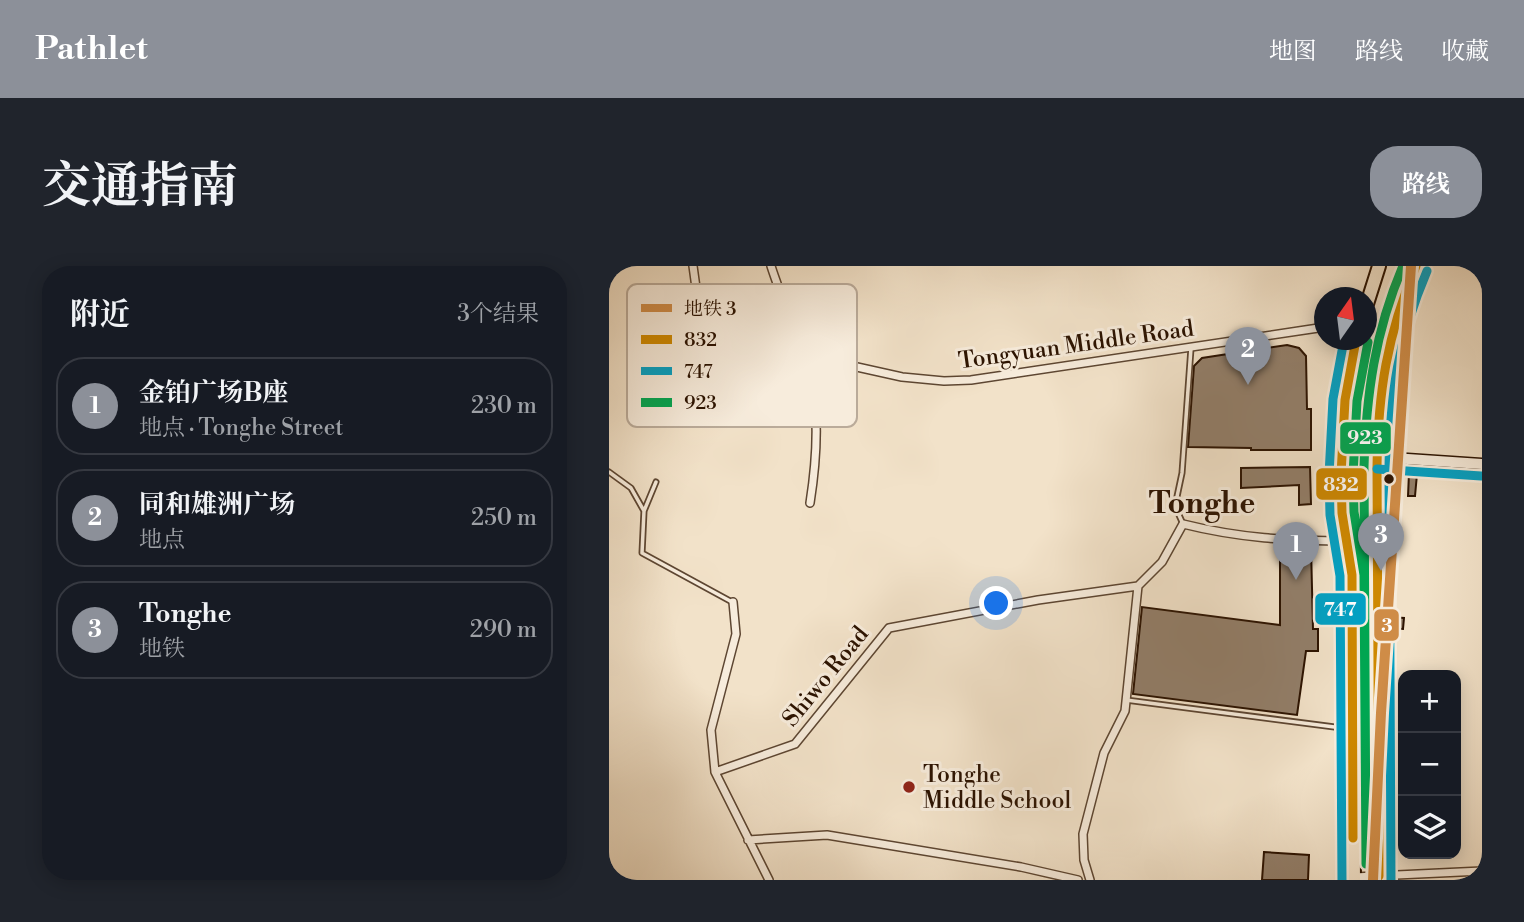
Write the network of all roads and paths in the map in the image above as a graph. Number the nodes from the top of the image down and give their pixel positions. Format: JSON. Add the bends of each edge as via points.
{"nodes":[{"id":1,"x":693,"y":266,"type":"edge"},
{"id":2,"x":771,"y":266,"type":"edge"},
{"id":3,"x":1379,"y":266,"type":"edge"},
{"id":4,"x":1416,"y":266,"type":"edge"},
{"id":5,"x":695,"y":284,"type":"edge"},
{"id":6,"x":777,"y":284,"type":"edge"},
{"id":7,"x":1372,"y":287,"type":"edge"},
{"id":8,"x":1314,"y":330,"type":"edge"},
{"id":9,"x":1308,"y":331,"type":"junction"},
{"id":10,"x":1314,"y":332,"type":"edge"},
{"id":11,"x":1191,"y":348,"type":"junction"},
{"id":12,"x":1346,"y":350,"type":"edge"},
{"id":13,"x":1354,"y":350,"type":"edge"},
{"id":14,"x":1353,"y":356,"type":"junction"},
{"id":15,"x":857,"y":367,"type":"edge"},
{"id":16,"x":1347,"y":386,"type":"junction"},
{"id":17,"x":815,"y":427,"type":"edge"},
{"id":18,"x":1378,"y":457,"type":"junction"},
{"id":19,"x":1482,"y":464,"type":"edge"},
{"id":20,"x":609,"y":472,"type":"edge"},
{"id":21,"x":656,"y":482,"type":"dead end"},
{"id":22,"x":1376,"y":487,"type":"junction"},
{"id":23,"x":810,"y":503,"type":"dead end"},
{"id":24,"x":644,"y":511,"type":"junction"},
{"id":25,"x":1183,"y":524,"type":"junction"},
{"id":26,"x":1347,"y":541,"type":"junction"},
{"id":27,"x":1138,"y":586,"type":"junction"},
{"id":28,"x":733,"y":602,"type":"joint"},
{"id":29,"x":1126,"y":699,"type":"junction"},
{"id":30,"x":1352,"y":730,"type":"junction"},
{"id":31,"x":715,"y":772,"type":"junction"},
{"id":32,"x":748,"y":840,"type":"junction"},
{"id":33,"x":1482,"y":871,"type":"edge"},
{"id":34,"x":1354,"y":878,"type":"edge"},
{"id":35,"x":1379,"y":878,"type":"edge"},
{"id":36,"x":769,"y":880,"type":"edge"},
{"id":37,"x":1078,"y":880,"type":"edge"},
{"id":38,"x":1090,"y":880,"type":"edge"}],
"edges":[{"from":1,"to":5,"type":"street","name":"Tongyuan Middle Road"},
{"from":2,"to":6,"type":"street"},
{"from":3,"to":7,"type":"highway"},
{"from":4,"to":18,"type":"highway","via":[[1387,350]]},
{"from":8,"to":9,"type":"street","name":"Tongyuan Middle Road"},
{"from":9,"to":10,"type":"street"},
{"from":9,"to":11,"type":"street","name":"Tongyuan Middle Road"},
{"from":11,"to":15,"type":"street","name":"Tongyuan Middle Road","via":[[944,382]]},
{"from":11,"to":25,"type":"lane","via":[[1182,473],[1175,506]]},
{"from":12,"to":14,"type":"street"},
{"from":13,"to":14,"type":"highway"},
{"from":14,"to":16,"type":"highway"},
{"from":16,"to":22,"type":"street","via":[[1364,388],[1368,394],[1366,478]]},
{"from":16,"to":26,"type":"highway","via":[[1341,497]]},
{"from":17,"to":23,"type":"street"},
{"from":18,"to":19,"type":"street"},
{"from":18,"to":22,"type":"highway"},
{"from":20,"to":24,"type":"lane","via":[[631,488]]},
{"from":21,"to":24,"type":"lane"},
{"from":22,"to":35,"type":"highway"},
{"from":24,"to":28,"type":"lane","via":[[642,553]]},
{"from":25,"to":26,"type":"street","via":[[1270,540]]},
{"from":25,"to":27,"type":"street","via":[[1162,562]]},
{"from":26,"to":30,"type":"highway","via":[[1352,575]]},
{"from":27,"to":29,"type":"street"},
{"from":27,"to":31,"type":"street","name":"Shiwo Road","via":[[889,628],[795,744]]},
{"from":28,"to":31,"type":"street","via":[[736,634],[711,730]]},
{"from":29,"to":30,"type":"lane"},
{"from":29,"to":38,"type":"street","via":[[1125,711],[1104,753],[1083,834]]},
{"from":30,"to":34,"type":"highway"},
{"from":31,"to":32,"type":"street"},
{"from":32,"to":36,"type":"street"},
{"from":32,"to":37,"type":"street","via":[[827,835]]},
{"from":33,"to":35,"type":"street"},
{"from":34,"to":35,"type":"street"}]}
